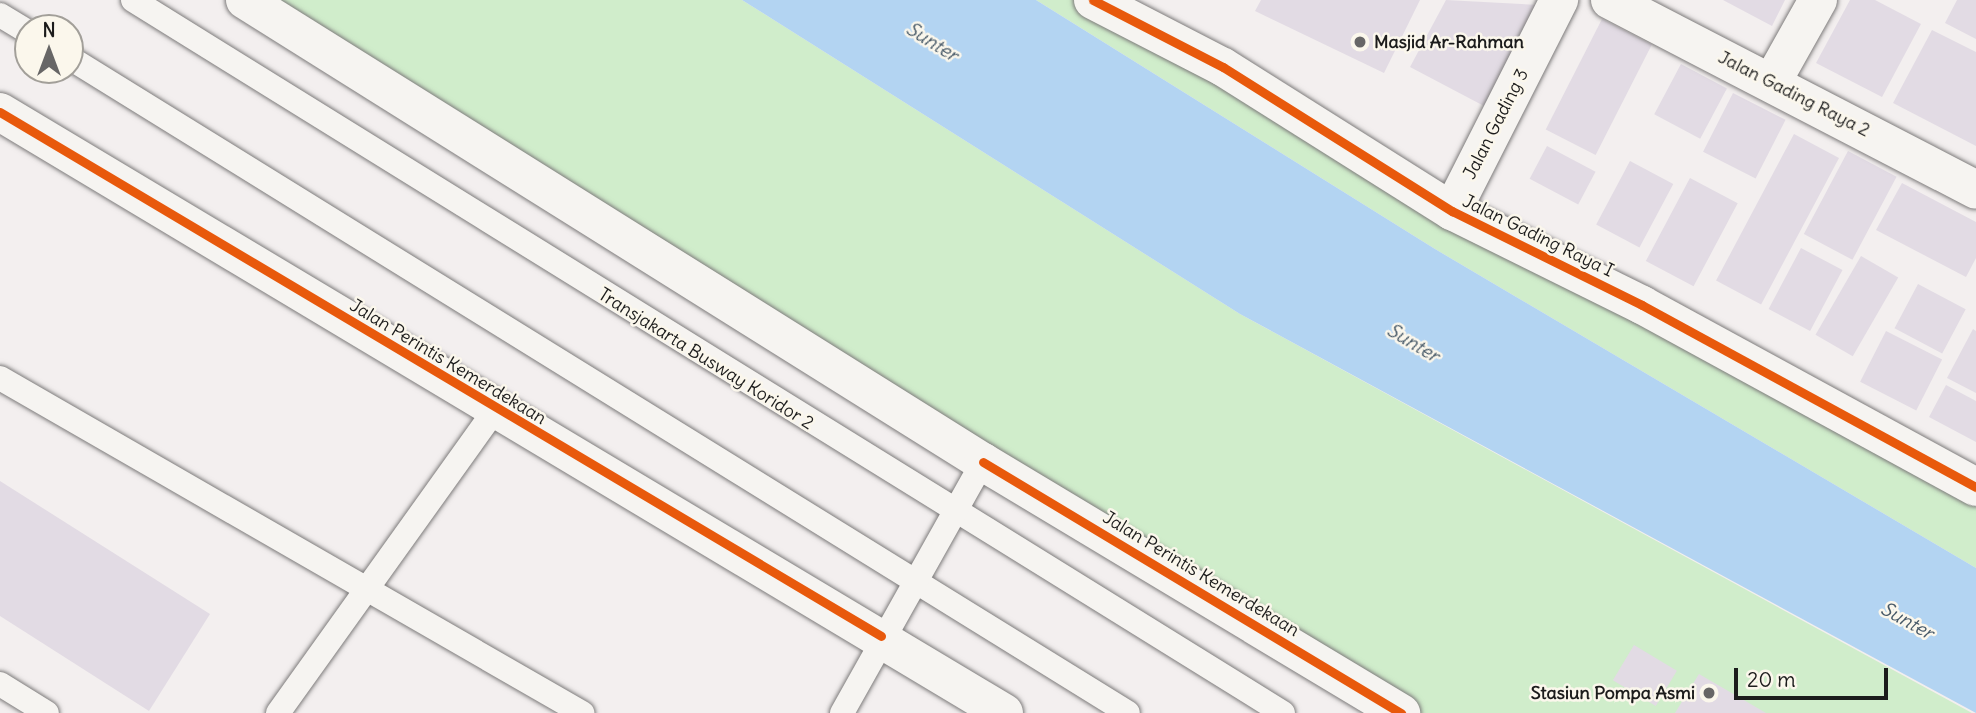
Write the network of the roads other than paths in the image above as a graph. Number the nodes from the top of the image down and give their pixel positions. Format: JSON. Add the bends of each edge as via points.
{"nodes":[{"id":1,"x":133,"y":0,"type":"edge"},
{"id":2,"x":244,"y":0,"type":"edge"},
{"id":3,"x":1093,"y":0,"type":"edge"},
{"id":4,"x":1559,"y":0,"type":"edge"},
{"id":5,"x":1611,"y":0,"type":"edge"},
{"id":6,"x":1818,"y":0,"type":"edge"},
{"id":7,"x":84,"y":67,"type":"edge"},
{"id":8,"x":1772,"y":82,"type":"junction"},
{"id":9,"x":0,"y":111,"type":"edge"},
{"id":10,"x":1976,"y":190,"type":"edge"},
{"id":11,"x":1452,"y":211,"type":"junction"},
{"id":12,"x":0,"y":378,"type":"edge"},
{"id":13,"x":496,"y":408,"type":"junction"},
{"id":14,"x":984,"y":462,"type":"junction"},
{"id":15,"x":1976,"y":487,"type":"edge"},
{"id":16,"x":952,"y":513,"type":"junction"},
{"id":17,"x":916,"y":580,"type":"junction"},
{"id":18,"x":372,"y":589,"type":"junction"},
{"id":19,"x":881,"y":636,"type":"junction"},
{"id":20,"x":0,"y":684,"type":"edge"},
{"id":21,"x":47,"y":713,"type":"edge"},
{"id":22,"x":278,"y":713,"type":"edge"},
{"id":23,"x":582,"y":713,"type":"edge"},
{"id":24,"x":842,"y":713,"type":"edge"},
{"id":25,"x":1004,"y":713,"type":"edge"},
{"id":26,"x":1128,"y":713,"type":"edge"},
{"id":27,"x":1283,"y":713,"type":"edge"},
{"id":28,"x":1401,"y":713,"type":"edge"}],
"edges":[{"from":1,"to":16,"type":"lane","name":"Transjakarta Busway Koridor 2"},
{"from":2,"to":14,"type":"main road","name":"Jalan Perintis Kemerdekaan"},
{"from":3,"to":11,"type":"main road","name":"Jalan Gading Raya I","via":[[1223,66]]},
{"from":4,"to":11,"type":"main road","name":"Jalan Gading 3"},
{"from":5,"to":8,"type":"main road","name":"Jalan Gading Raya 2"},
{"from":6,"to":8,"type":"main road"},
{"from":7,"to":17,"type":"lane"},
{"from":8,"to":10,"type":"main road","name":"Jalan Gading Raya 2"},
{"from":9,"to":13,"type":"main road","name":"Jalan Perintis Kemerdekaan"},
{"from":11,"to":15,"type":"main road","name":"Jalan Gading Raya I","via":[[1642,305]]},
{"from":12,"to":18,"type":"lane"},
{"from":13,"to":18,"type":"lane"},
{"from":13,"to":19,"type":"main road","name":"Jalan Perintis Kemerdekaan"},
{"from":14,"to":16,"type":"lane"},
{"from":14,"to":28,"type":"main road","name":"Jalan Perintis Kemerdekaan"},
{"from":16,"to":17,"type":"lane"},
{"from":16,"to":27,"type":"lane","name":"Transjakarta Busway Koridor 2"},
{"from":17,"to":19,"type":"lane"},
{"from":17,"to":26,"type":"lane"},
{"from":18,"to":22,"type":"lane"},
{"from":18,"to":23,"type":"lane"},
{"from":19,"to":24,"type":"lane"},
{"from":19,"to":25,"type":"main road","name":"Jalan Perintis Kemerdekaan"},
{"from":20,"to":21,"type":"lane"}]}
